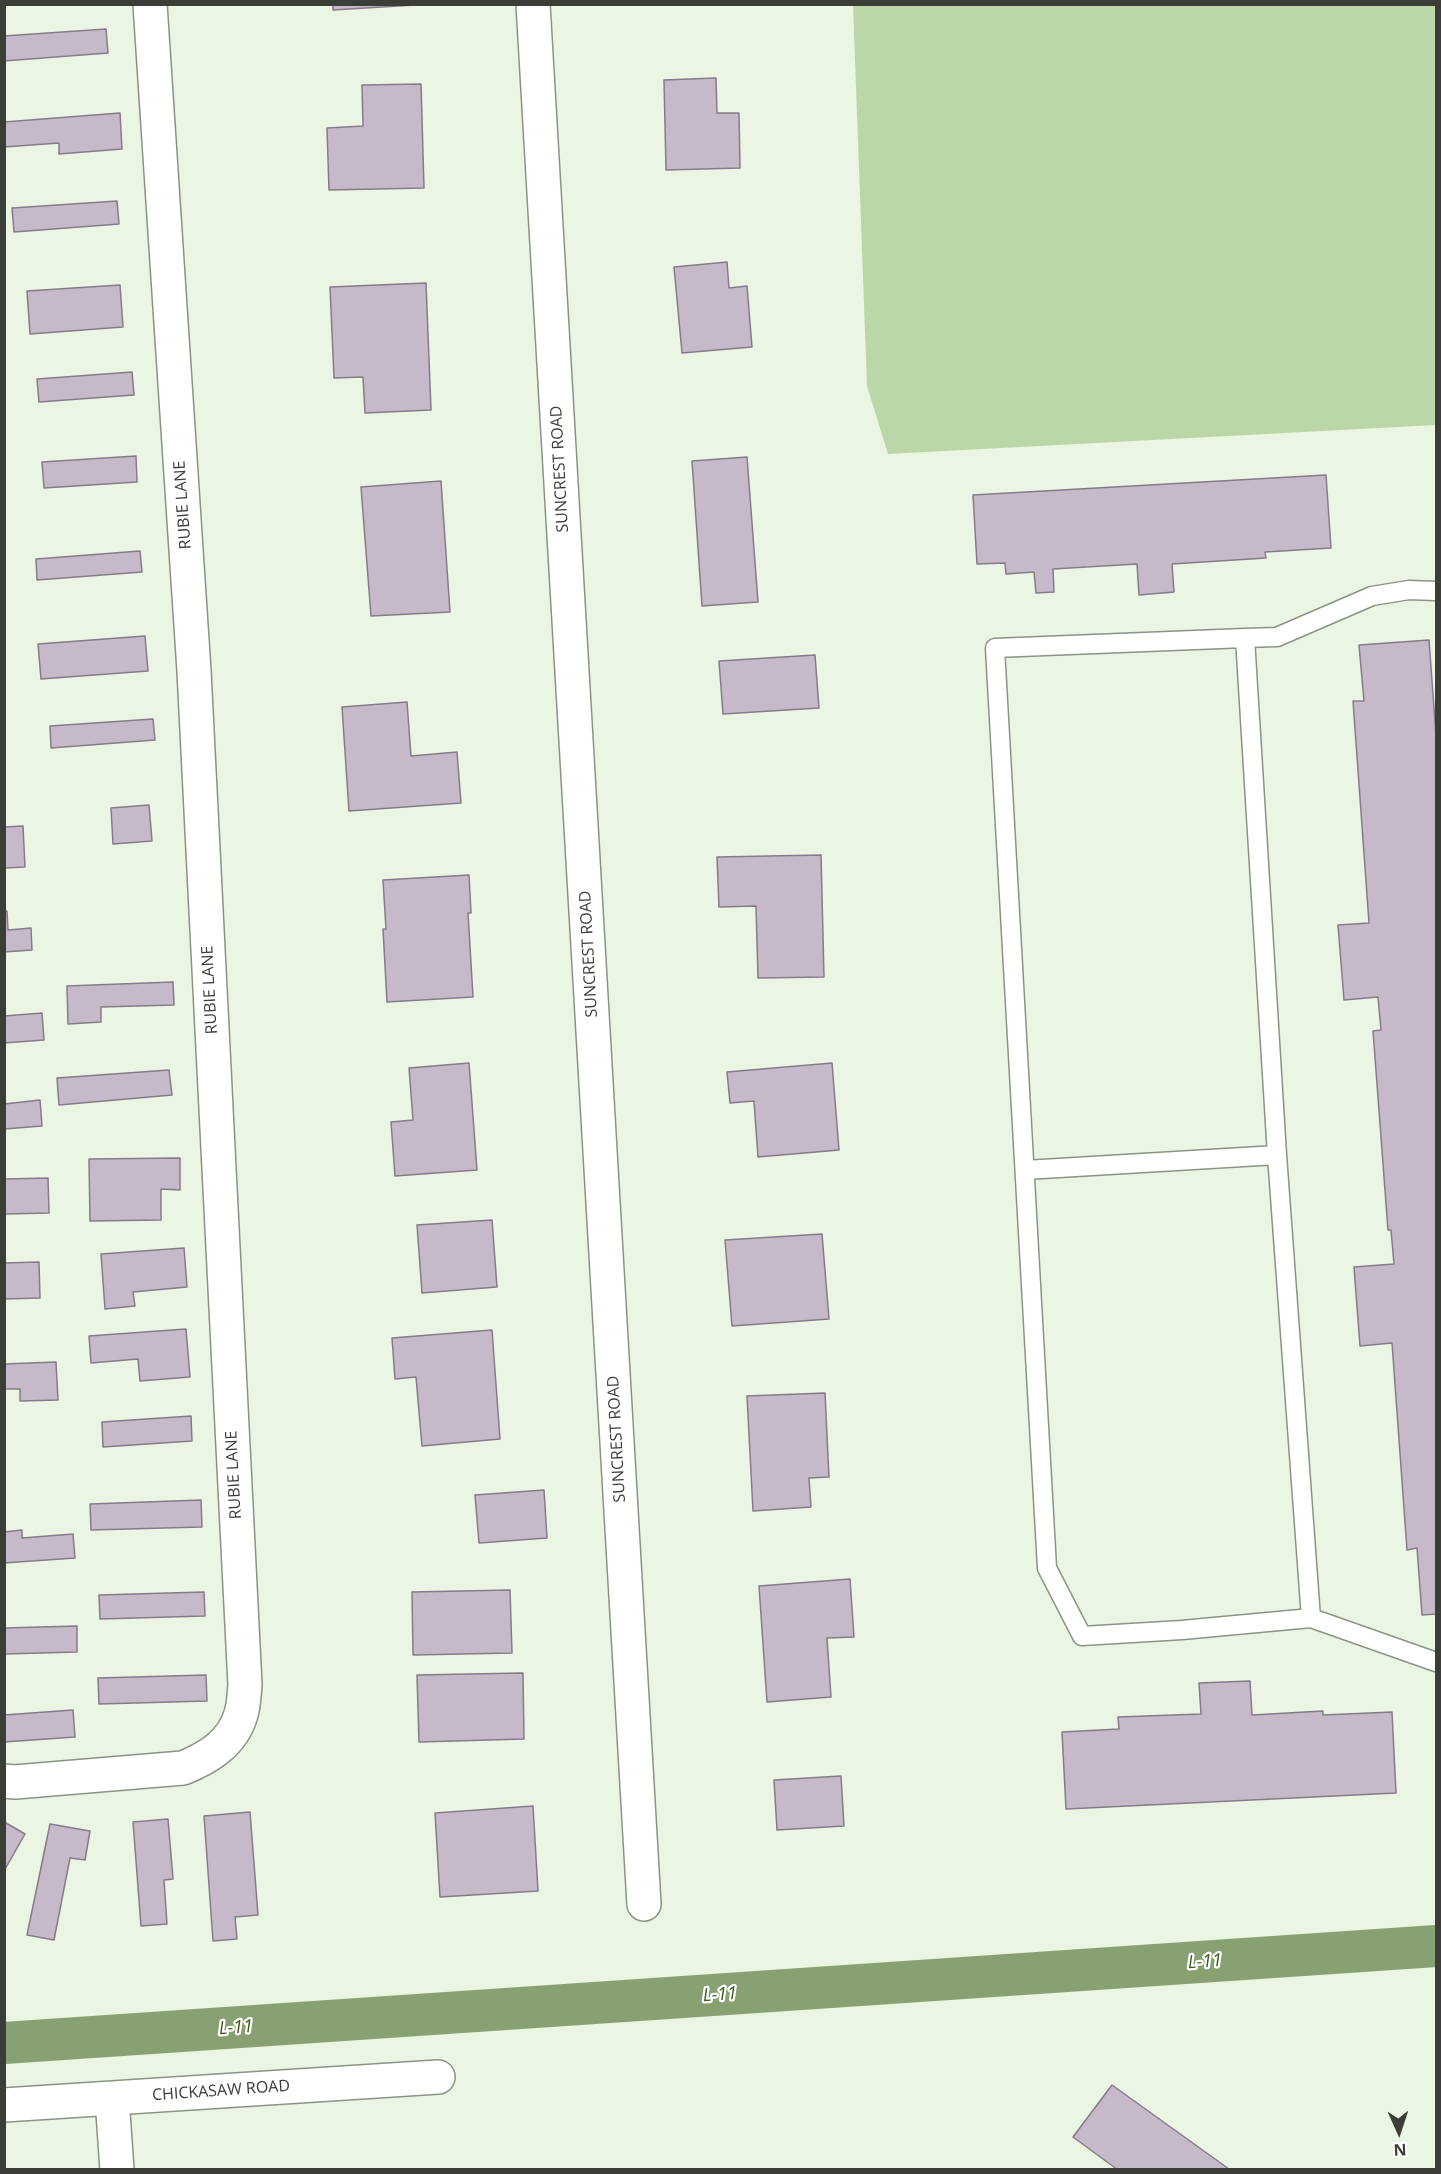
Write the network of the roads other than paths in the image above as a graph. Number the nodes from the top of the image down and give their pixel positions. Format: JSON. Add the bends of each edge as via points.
{"nodes":[{"id":1,"x":150,"y":4,"type":"edge"},
{"id":2,"x":533,"y":4,"type":"edge"},
{"id":3,"x":1437,"y":591,"type":"edge"},
{"id":4,"x":1245,"y":638,"type":"junction"},
{"id":5,"x":1277,"y":1155,"type":"junction"},
{"id":6,"x":1024,"y":1170,"type":"junction"},
{"id":7,"x":1311,"y":1618,"type":"junction"},
{"id":8,"x":1437,"y":1662,"type":"edge"},
{"id":9,"x":4,"y":1781,"type":"edge"},
{"id":10,"x":644,"y":1904,"type":"dead end"},
{"id":11,"x":438,"y":2077,"type":"dead end"},
{"id":12,"x":112,"y":2098,"type":"junction"},
{"id":13,"x":4,"y":2105,"type":"edge"},
{"id":14,"x":117,"y":2169,"type":"edge"}],
"edges":[{"from":1,"to":9,"type":"street","name":"RUBIE LANE","via":[[194,671],[245,1685],[241,1715],[228,1739],[208,1758],[183,1768]]},
{"from":2,"to":10,"type":"street","name":"SUNCREST ROAD"},
{"from":3,"to":4,"type":"lane","via":[[1409,590],[1372,596],[1277,637]]},
{"from":4,"to":5,"type":"lane"},
{"from":4,"to":6,"type":"lane","via":[[995,648]]},
{"from":5,"to":6,"type":"lane"},
{"from":5,"to":7,"type":"lane"},
{"from":6,"to":7,"type":"lane","via":[[1047,1568],[1082,1636]]},
{"from":7,"to":8,"type":"lane"},
{"from":11,"to":12,"type":"street","name":"CHICKASAW ROAD"},
{"from":12,"to":13,"type":"street","name":"CHICKASAW ROAD"},
{"from":12,"to":14,"type":"street"}]}
